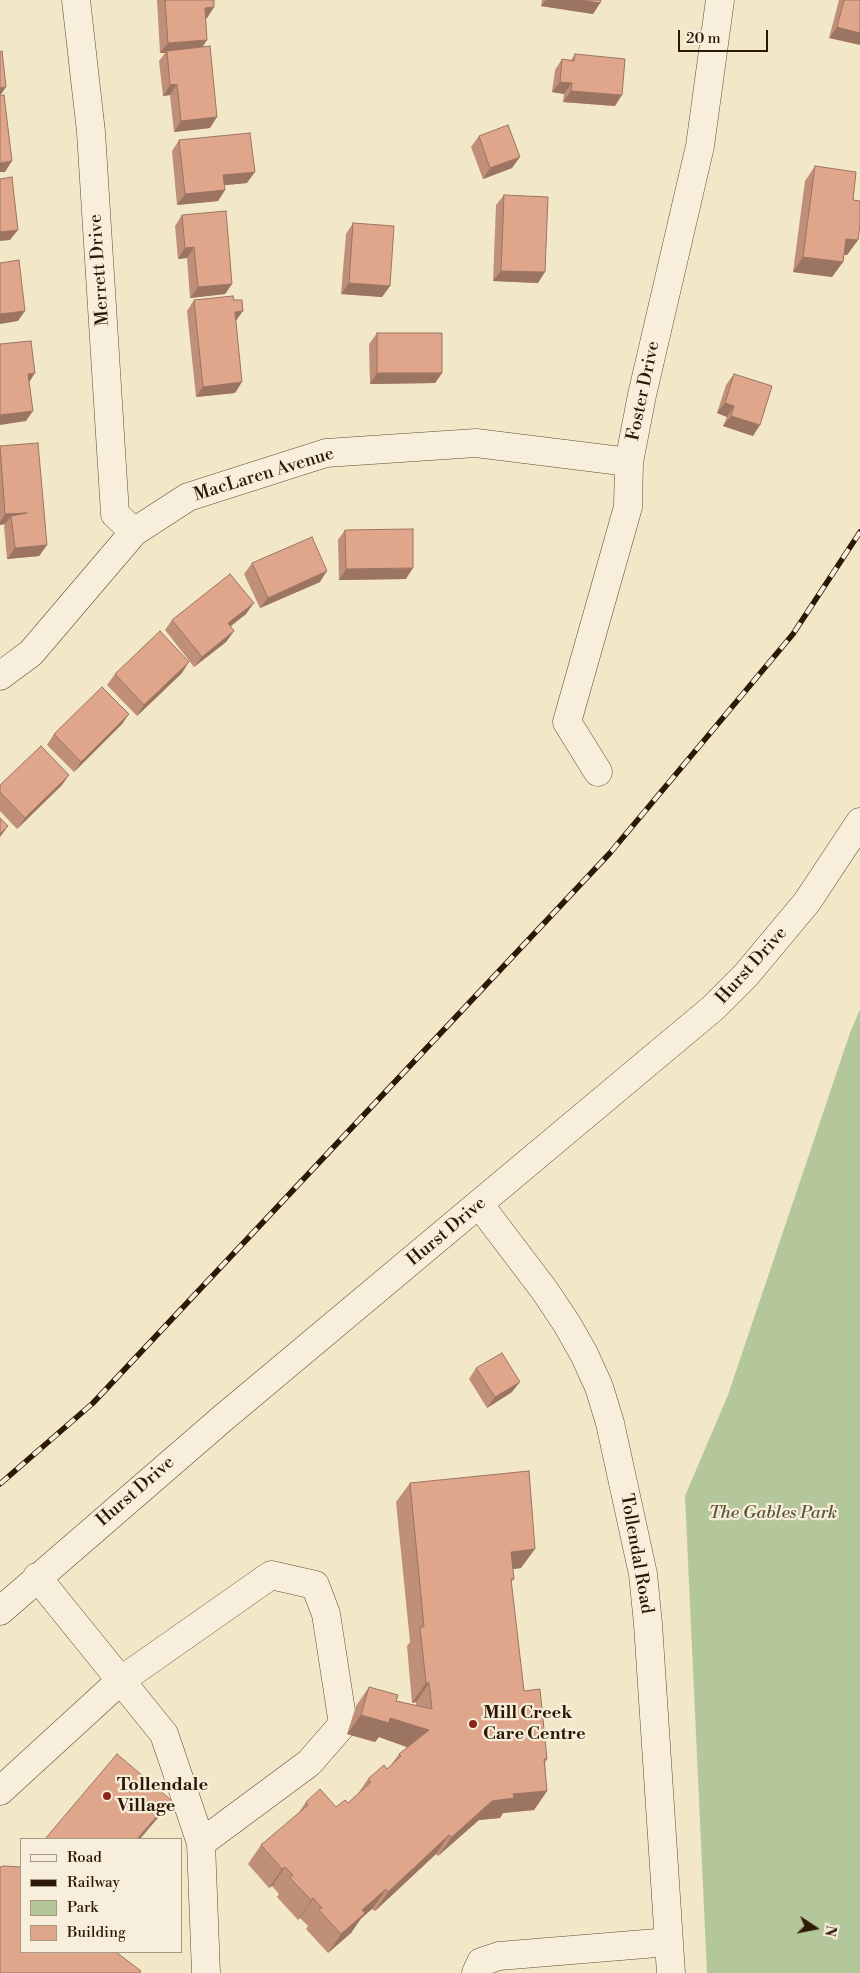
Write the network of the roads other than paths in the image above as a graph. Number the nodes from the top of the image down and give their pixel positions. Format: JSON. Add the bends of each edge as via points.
{"nodes":[{"id":1,"x":76,"y":0,"type":"edge"},
{"id":2,"x":720,"y":0,"type":"edge"},
{"id":3,"x":629,"y":462,"type":"junction"},
{"id":4,"x":134,"y":532,"type":"junction"},
{"id":5,"x":0,"y":676,"type":"edge"},
{"id":6,"x":598,"y":772,"type":"dead end"},
{"id":7,"x":860,"y":822,"type":"edge"},
{"id":8,"x":480,"y":1204,"type":"junction"},
{"id":9,"x":37,"y":1577,"type":"junction"},
{"id":10,"x":0,"y":1611,"type":"edge"},
{"id":11,"x":120,"y":1681,"type":"junction"},
{"id":12,"x":0,"y":1790,"type":"edge"},
{"id":13,"x":200,"y":1843,"type":"junction"},
{"id":14,"x":669,"y":1942,"type":"junction"},
{"id":15,"x":206,"y":1973,"type":"edge"},
{"id":16,"x":476,"y":1973,"type":"edge"},
{"id":17,"x":671,"y":1973,"type":"edge"}],
"edges":[{"from":1,"to":4,"type":"street","name":"Merrett Drive","via":[[90,132],[116,514]]},
{"from":2,"to":3,"type":"street","name":"Foster Drive","via":[[700,146]]},
{"from":3,"to":4,"type":"street","name":"MacLaren Avenue","via":[[476,443],[326,453],[188,497]]},
{"from":3,"to":6,"type":"street","name":"Foster Drive","via":[[628,508],[567,722]]},
{"from":4,"to":5,"type":"street","name":"MacLaren Avenue","via":[[31,653]]},
{"from":7,"to":8,"type":"street","name":"Hurst Drive","via":[[807,902],[746,975],[720,1001]]},
{"from":8,"to":9,"type":"street","name":"Hurst Drive"},
{"from":8,"to":14,"type":"street","name":"Tollendal Road","via":[[567,1324],[599,1387],[610,1423],[643,1574]]},
{"from":9,"to":10,"type":"street","name":"Hurst Drive"},
{"from":9,"to":11,"type":"street"},
{"from":11,"to":12,"type":"street"},
{"from":11,"to":13,"type":"street","via":[[164,1734]]},
{"from":11,"to":13,"type":"street","via":[[272,1575],[315,1586],[326,1614],[343,1724],[309,1763]]},
{"from":13,"to":15,"type":"street"},
{"from":14,"to":16,"type":"street","via":[[499,1956],[481,1962]]},
{"from":14,"to":17,"type":"street","name":"Tollendal Road"}]}
